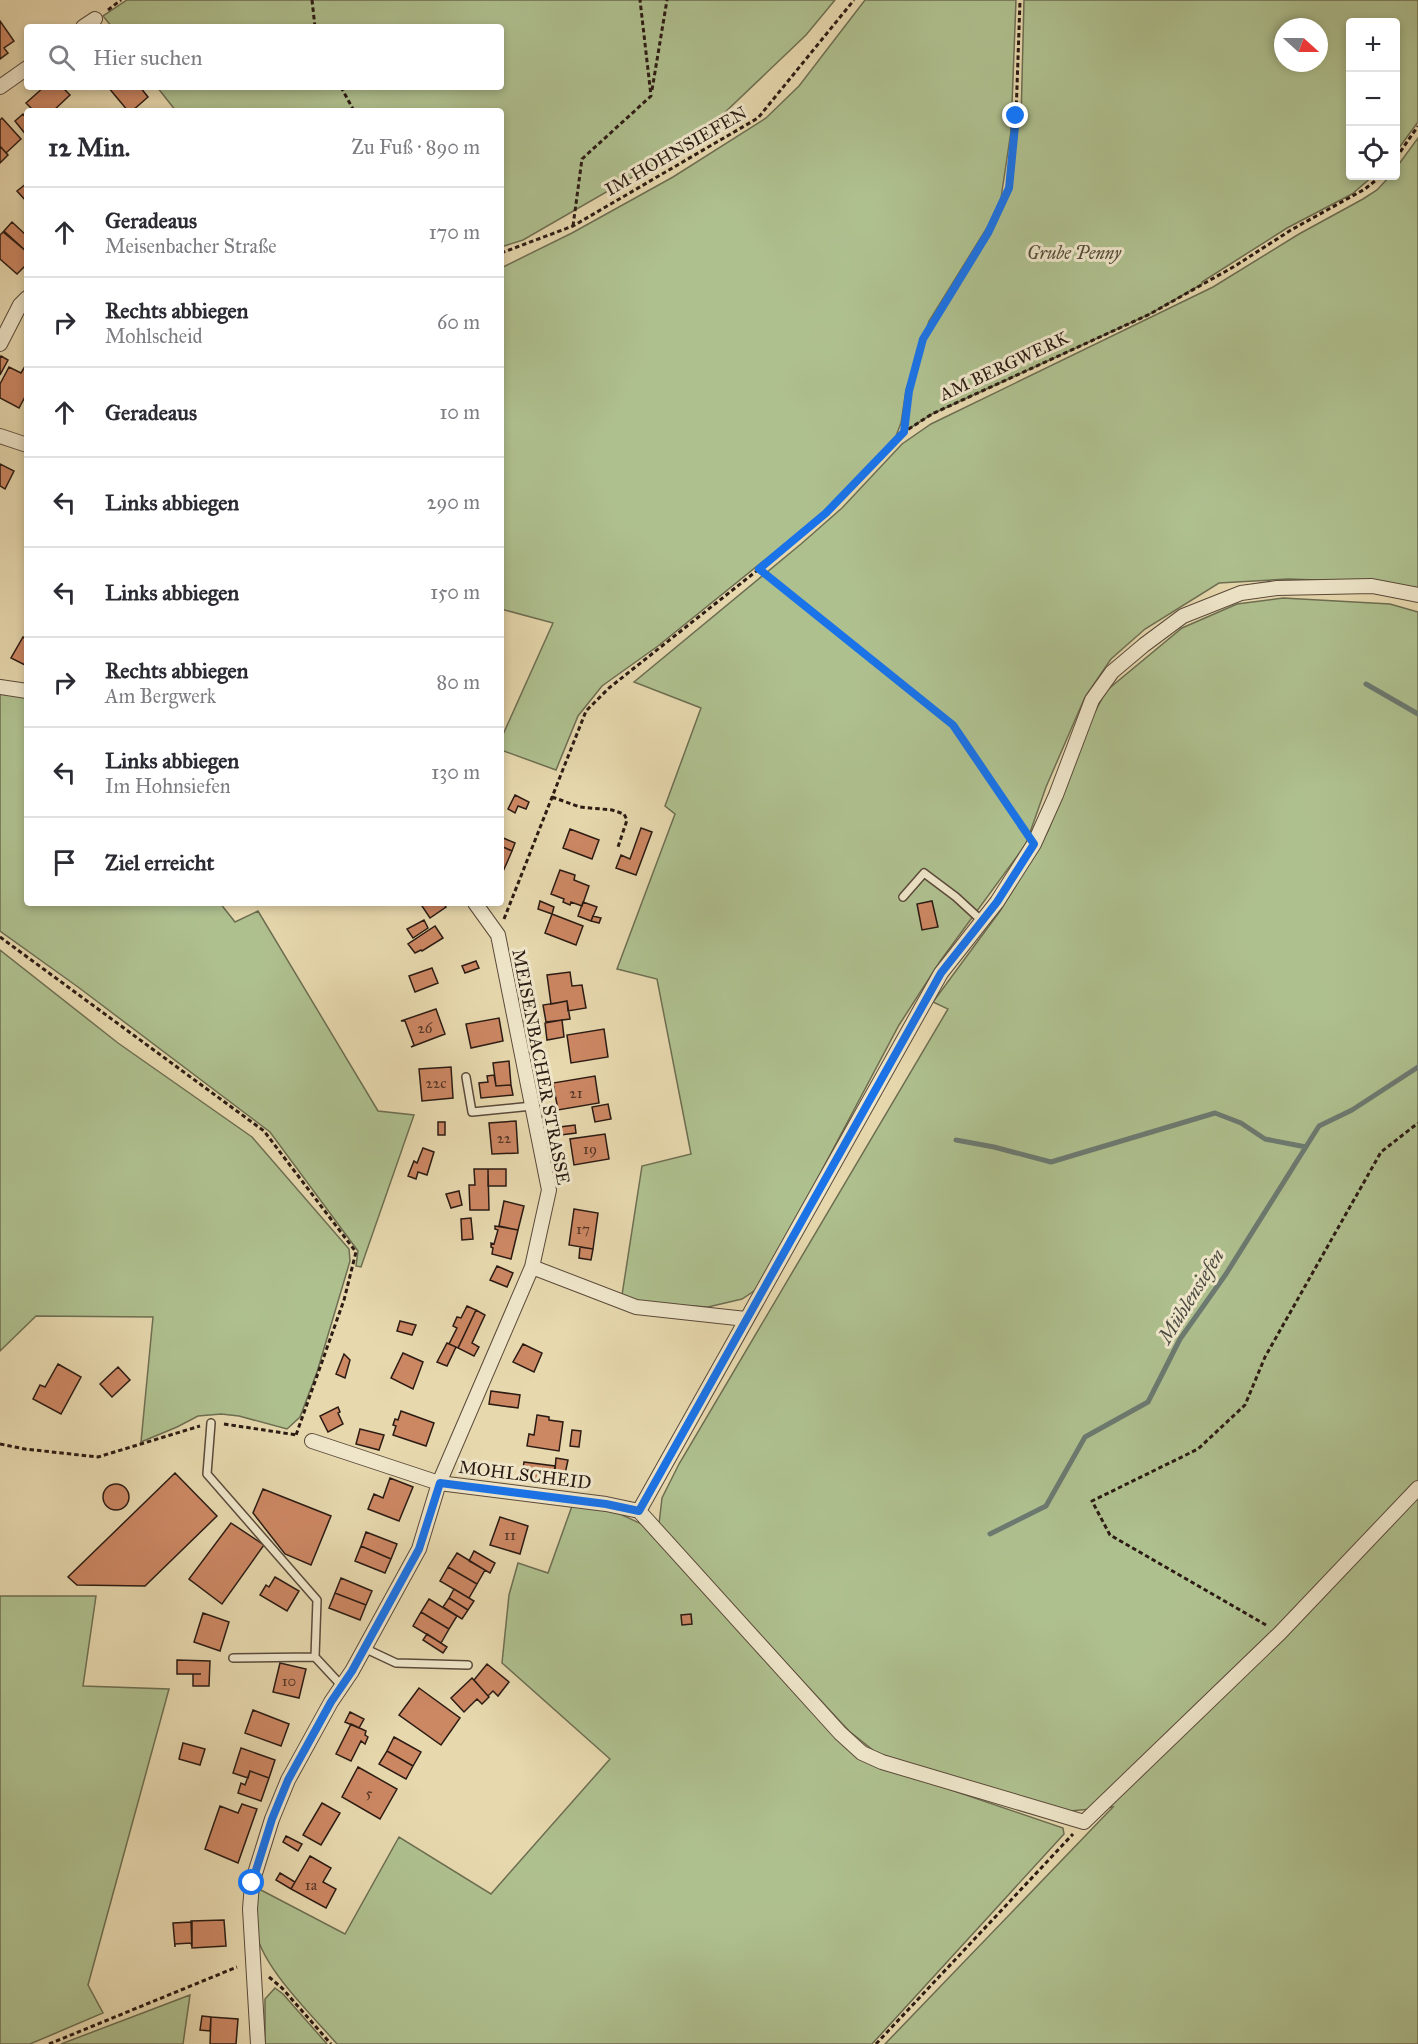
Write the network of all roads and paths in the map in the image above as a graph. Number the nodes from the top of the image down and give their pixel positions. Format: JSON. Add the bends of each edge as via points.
{"nodes":[{"id":1,"x":312,"y":0,"type":"edge"},
{"id":2,"x":640,"y":0,"type":"edge"},
{"id":3,"x":667,"y":0,"type":"edge"},
{"id":4,"x":854,"y":0,"type":"edge"},
{"id":5,"x":1020,"y":0,"type":"edge"},
{"id":6,"x":95,"y":19,"type":"dead end"},
{"id":7,"x":88,"y":24,"type":"edge"},
{"id":8,"x":315,"y":24,"type":"edge"},
{"id":9,"x":24,"y":70,"type":"edge"},
{"id":10,"x":0,"y":87,"type":"edge"},
{"id":11,"x":343,"y":90,"type":"edge"},
{"id":12,"x":651,"y":96,"type":"junction"},
{"id":13,"x":352,"y":108,"type":"edge"},
{"id":14,"x":1418,"y":126,"type":"edge"},
{"id":15,"x":1400,"y":151,"type":"edge"},
{"id":16,"x":1376,"y":180,"type":"edge"},
{"id":17,"x":573,"y":226,"type":"junction"},
{"id":18,"x":504,"y":253,"type":"edge"},
{"id":19,"x":24,"y":301,"type":"edge"},
{"id":20,"x":0,"y":344,"type":"edge"},
{"id":21,"x":904,"y":432,"type":"junction"},
{"id":22,"x":0,"y":436,"type":"edge"},
{"id":23,"x":24,"y":444,"type":"edge"},
{"id":24,"x":759,"y":569,"type":"junction"},
{"id":25,"x":1418,"y":595,"type":"edge"},
{"id":26,"x":0,"y":687,"type":"edge"},
{"id":27,"x":24,"y":691,"type":"edge"},
{"id":28,"x":552,"y":797,"type":"junction"},
{"id":29,"x":1034,"y":844,"type":"junction"},
{"id":30,"x":618,"y":847,"type":"dead end"},
{"id":31,"x":903,"y":897,"type":"dead end"},
{"id":32,"x":477,"y":906,"type":"edge"},
{"id":33,"x":982,"y":921,"type":"junction"},
{"id":34,"x":498,"y":935,"type":"junction"},
{"id":35,"x":0,"y":937,"type":"edge"},
{"id":36,"x":466,"y":1077,"type":"dead end"},
{"id":37,"x":532,"y":1106,"type":"junction"},
{"id":38,"x":1418,"y":1123,"type":"edge"},
{"id":39,"x":532,"y":1267,"type":"junction"},
{"id":40,"x":746,"y":1319,"type":"junction"},
{"id":41,"x":211,"y":1423,"type":"junction"},
{"id":42,"x":296,"y":1435,"type":"junction"},
{"id":43,"x":312,"y":1441,"type":"joint"},
{"id":44,"x":0,"y":1444,"type":"edge"},
{"id":45,"x":440,"y":1483,"type":"junction"},
{"id":46,"x":1418,"y":1488,"type":"edge"},
{"id":47,"x":639,"y":1511,"type":"junction"},
{"id":48,"x":1280,"y":1633,"type":"junction"},
{"id":49,"x":364,"y":1648,"type":"junction"},
{"id":50,"x":315,"y":1656,"type":"junction"},
{"id":51,"x":233,"y":1658,"type":"dead end"},
{"id":52,"x":468,"y":1665,"type":"dead end"},
{"id":53,"x":341,"y":1685,"type":"junction"},
{"id":54,"x":1084,"y":1822,"type":"junction"},
{"id":55,"x":253,"y":1964,"type":"junction"},
{"id":56,"x":49,"y":2044,"type":"edge"},
{"id":57,"x":258,"y":2044,"type":"edge"},
{"id":58,"x":331,"y":2044,"type":"edge"},
{"id":59,"x":876,"y":2044,"type":"edge"}],
"edges":[{"from":1,"to":8,"type":"path"},
{"from":2,"to":12,"type":"path"},
{"from":3,"to":12,"type":"path"},
{"from":4,"to":17,"type":"path","name":"IM HOHNSIEFEN","via":[[758,118]]},
{"from":5,"to":21,"type":"path","via":[[1009,188],[988,233],[923,339],[909,391]]},
{"from":6,"to":7,"type":"street"},
{"from":9,"to":10,"type":"street"},
{"from":11,"to":13,"type":"path"},
{"from":12,"to":17,"type":"path","via":[[582,159]]},
{"from":14,"to":15,"type":"path"},
{"from":16,"to":21,"type":"path","name":"AM BERGWERK","via":[[1150,314],[932,414]]},
{"from":17,"to":18,"type":"path","name":"IM HOHNSIEFEN"},
{"from":19,"to":20,"type":"street"},
{"from":21,"to":24,"type":"path","name":"AM BERGWERK","via":[[826,513]]},
{"from":22,"to":23,"type":"street"},
{"from":24,"to":28,"type":"path","name":"AM BERGWERK","via":[[609,688],[586,711]]},
{"from":24,"to":29,"type":"path","via":[[953,725]]},
{"from":25,"to":29,"type":"street","via":[[1372,586],[1277,588],[1241,593],[1183,616],[1112,672],[1092,700]]},
{"from":26,"to":27,"type":"street"},
{"from":28,"to":30,"type":"path","via":[[580,807],[624,814],[627,820]]},
{"from":28,"to":34,"type":"path","name":"AM BERGWERK"},
{"from":29,"to":33,"type":"street"},
{"from":31,"to":33,"type":"lane","via":[[924,873]]},
{"from":32,"to":34,"type":"street","name":"MEISENBACHER STRASSE"},
{"from":33,"to":40,"type":"street","via":[[941,973]]},
{"from":34,"to":37,"type":"street","name":"MEISENBACHER STRASSE"},
{"from":35,"to":42,"type":"path","via":[[264,1131],[356,1252],[344,1300]]},
{"from":36,"to":37,"type":"lane","via":[[472,1112]]},
{"from":37,"to":39,"type":"street","name":"MEISENBACHER STRASSE","via":[[549,1190]]},
{"from":38,"to":48,"type":"path","via":[[1382,1152],[1265,1357],[1245,1406],[1198,1449],[1092,1501],[1110,1535]]},
{"from":39,"to":40,"type":"street","via":[[636,1306]]},
{"from":39,"to":45,"type":"street","name":"MEISENBACHER STRASSE"},
{"from":40,"to":47,"type":"street"},
{"from":41,"to":42,"type":"path"},
{"from":41,"to":44,"type":"path","via":[[98,1457]]},
{"from":41,"to":50,"type":"lane","via":[[207,1474],[316,1600]]},
{"from":42,"to":43,"type":"path"},
{"from":43,"to":45,"type":"street","name":"MOHLSCHEID"},
{"from":45,"to":47,"type":"street","name":"MOHLSCHEID"},
{"from":45,"to":49,"type":"street","name":"MEISENBACHER STRASSE","via":[[419,1549]]},
{"from":46,"to":48,"type":"street"},
{"from":47,"to":54,"type":"street","via":[[862,1753]]},
{"from":48,"to":54,"type":"street"},
{"from":49,"to":52,"type":"lane","via":[[396,1663]]},
{"from":49,"to":53,"type":"street","name":"MEISENBACHER STRASSE"},
{"from":50,"to":51,"type":"lane"},
{"from":50,"to":53,"type":"lane"},
{"from":53,"to":55,"type":"street","name":"MEISENBACHER STRASSE","via":[[288,1780],[260,1855],[250,1909]]},
{"from":54,"to":59,"type":"path"},
{"from":55,"to":56,"type":"path","via":[[233,1967]]},
{"from":55,"to":57,"type":"street","name":"MEISENBACHER STRASSE"},
{"from":55,"to":58,"type":"path","via":[[282,1988]]}]}
